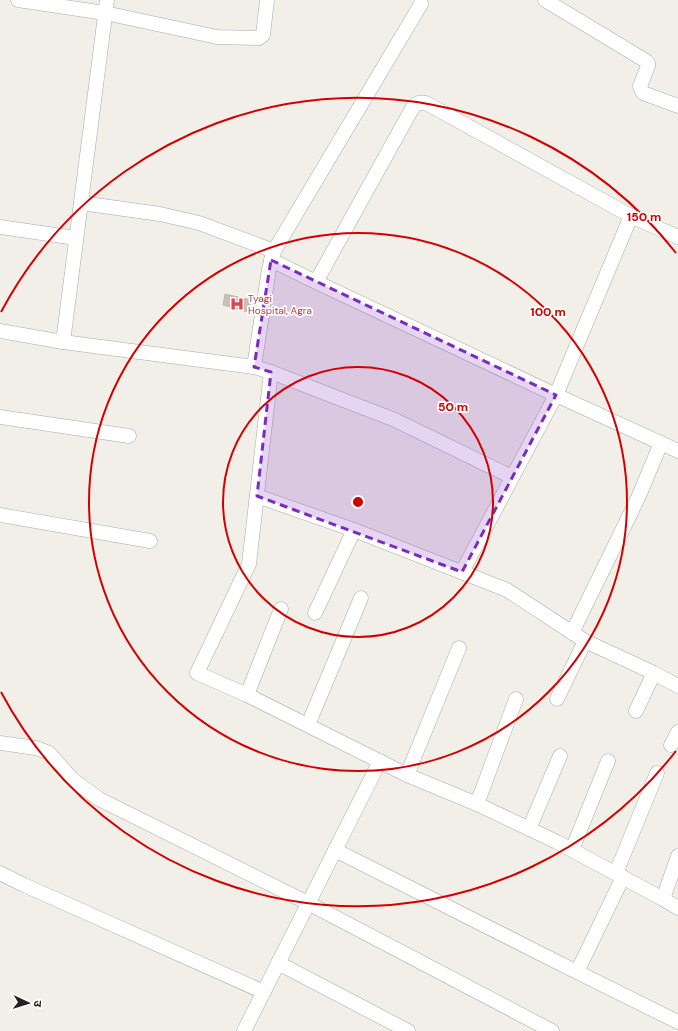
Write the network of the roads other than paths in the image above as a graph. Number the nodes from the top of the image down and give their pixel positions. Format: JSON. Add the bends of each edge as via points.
{"nodes":[{"id":1,"x":18,"y":0,"type":"edge"},
{"id":2,"x":267,"y":0,"type":"edge"},
{"id":3,"x":545,"y":0,"type":"edge"},
{"id":4,"x":421,"y":4,"type":"dead end"},
{"id":5,"x":106,"y":7,"type":"edge"},
{"id":6,"x":678,"y":106,"type":"edge"},
{"id":7,"x":81,"y":202,"type":"junction"},
{"id":8,"x":631,"y":216,"type":"junction"},
{"id":9,"x":0,"y":227,"type":"edge"},
{"id":10,"x":76,"y":238,"type":"junction"},
{"id":11,"x":678,"y":238,"type":"edge"},
{"id":12,"x":273,"y":256,"type":"junction"},
{"id":13,"x":316,"y":282,"type":"junction"},
{"id":14,"x":0,"y":331,"type":"edge"},
{"id":15,"x":62,"y":342,"type":"junction"},
{"id":16,"x":254,"y":367,"type":"junction"},
{"id":17,"x":271,"y":372,"type":"junction"},
{"id":18,"x":556,"y":396,"type":"junction"},
{"id":19,"x":0,"y":417,"type":"edge"},
{"id":20,"x":129,"y":436,"type":"dead end"},
{"id":21,"x":661,"y":443,"type":"junction"},
{"id":22,"x":678,"y":451,"type":"edge"},
{"id":23,"x":512,"y":477,"type":"junction"},
{"id":24,"x":257,"y":496,"type":"junction"},
{"id":25,"x":0,"y":515,"type":"edge"},
{"id":26,"x":354,"y":530,"type":"junction"},
{"id":27,"x":150,"y":541,"type":"dead end"},
{"id":28,"x":462,"y":572,"type":"junction"},
{"id":29,"x":360,"y":598,"type":"dead end"},
{"id":30,"x":282,"y":609,"type":"dead end"},
{"id":31,"x":315,"y":613,"type":"dead end"},
{"id":32,"x":572,"y":633,"type":"junction"},
{"id":33,"x":585,"y":641,"type":"junction"},
{"id":34,"x":459,"y":648,"type":"dead end"},
{"id":35,"x":654,"y":673,"type":"junction"},
{"id":36,"x":678,"y":686,"type":"edge"},
{"id":37,"x":247,"y":695,"type":"junction"},
{"id":38,"x":557,"y":699,"type":"dead end"},
{"id":39,"x":516,"y":700,"type":"dead end"},
{"id":40,"x":636,"y":711,"type":"dead end"},
{"id":41,"x":308,"y":725,"type":"junction"},
{"id":42,"x":678,"y":732,"type":"edge"},
{"id":43,"x":0,"y":743,"type":"edge"},
{"id":44,"x":671,"y":745,"type":"dead end"},
{"id":45,"x":560,"y":756,"type":"dead end"},
{"id":46,"x":380,"y":761,"type":"junction"},
{"id":47,"x":608,"y":761,"type":"dead end"},
{"id":48,"x":657,"y":773,"type":"dead end"},
{"id":49,"x":407,"y":775,"type":"junction"},
{"id":50,"x":477,"y":804,"type":"junction"},
{"id":51,"x":529,"y":829,"type":"junction"},
{"id":52,"x":335,"y":850,"type":"junction"},
{"id":53,"x":572,"y":850,"type":"junction"},
{"id":54,"x":678,"y":856,"type":"edge"},
{"id":55,"x":0,"y":873,"type":"edge"},
{"id":56,"x":619,"y":876,"type":"junction"},
{"id":57,"x":663,"y":899,"type":"junction"},
{"id":58,"x":308,"y":903,"type":"junction"},
{"id":59,"x":678,"y":908,"type":"edge"},
{"id":60,"x":278,"y":963,"type":"junction"},
{"id":61,"x":577,"y":972,"type":"junction"},
{"id":62,"x":264,"y":992,"type":"junction"},
{"id":63,"x":678,"y":1022,"type":"edge"},
{"id":64,"x":244,"y":1031,"type":"edge"},
{"id":65,"x":408,"y":1031,"type":"edge"},
{"id":66,"x":552,"y":1031,"type":"edge"}],
"edges":[{"from":1,"to":5,"type":"street"},
{"from":2,"to":5,"type":"street","via":[[263,35],[259,38],[217,37]]},
{"from":3,"to":6,"type":"street","via":[[646,61],[648,66],[640,86],[643,93]]},
{"from":4,"to":12,"type":"street"},
{"from":5,"to":7,"type":"street"},
{"from":7,"to":10,"type":"street"},
{"from":7,"to":12,"type":"street","via":[[160,214],[199,223]]},
{"from":8,"to":11,"type":"street"},
{"from":8,"to":13,"type":"street","via":[[426,103],[418,103],[413,107]]},
{"from":8,"to":18,"type":"street"},
{"from":9,"to":10,"type":"street"},
{"from":10,"to":15,"type":"street"},
{"from":12,"to":13,"type":"street"},
{"from":12,"to":16,"type":"street"},
{"from":13,"to":18,"type":"street"},
{"from":14,"to":15,"type":"street"},
{"from":15,"to":16,"type":"street"},
{"from":16,"to":17,"type":"street"},
{"from":17,"to":23,"type":"street","via":[[395,420]]},
{"from":17,"to":24,"type":"street"},
{"from":18,"to":21,"type":"street"},
{"from":18,"to":23,"type":"street"},
{"from":19,"to":20,"type":"street"},
{"from":21,"to":22,"type":"street"},
{"from":21,"to":32,"type":"street","via":[[638,498]]},
{"from":23,"to":28,"type":"street"},
{"from":24,"to":26,"type":"street"},
{"from":24,"to":37,"type":"street","via":[[249,564],[197,674]]},
{"from":25,"to":27,"type":"street"},
{"from":26,"to":28,"type":"street"},
{"from":26,"to":31,"type":"street"},
{"from":28,"to":32,"type":"street","via":[[507,590]]},
{"from":29,"to":41,"type":"street"},
{"from":30,"to":37,"type":"street"},
{"from":32,"to":33,"type":"street"},
{"from":33,"to":35,"type":"street"},
{"from":33,"to":38,"type":"street"},
{"from":34,"to":49,"type":"street"},
{"from":35,"to":36,"type":"street"},
{"from":35,"to":40,"type":"street"},
{"from":37,"to":41,"type":"street"},
{"from":39,"to":50,"type":"street"},
{"from":41,"to":46,"type":"street"},
{"from":42,"to":44,"type":"street"},
{"from":43,"to":58,"type":"street","via":[[36,748],[49,753],[73,780],[99,799]]},
{"from":45,"to":51,"type":"street"},
{"from":46,"to":49,"type":"street"},
{"from":46,"to":52,"type":"street"},
{"from":47,"to":53,"type":"street"},
{"from":48,"to":56,"type":"street"},
{"from":49,"to":50,"type":"street"},
{"from":50,"to":51,"type":"street"},
{"from":51,"to":53,"type":"street"},
{"from":52,"to":58,"type":"street"},
{"from":52,"to":61,"type":"street"},
{"from":53,"to":56,"type":"street"},
{"from":54,"to":57,"type":"street"},
{"from":55,"to":62,"type":"street"},
{"from":56,"to":57,"type":"street"},
{"from":56,"to":61,"type":"street"},
{"from":57,"to":59,"type":"street"},
{"from":58,"to":60,"type":"street"},
{"from":58,"to":66,"type":"street"},
{"from":60,"to":62,"type":"street"},
{"from":60,"to":65,"type":"street"},
{"from":61,"to":63,"type":"street"},
{"from":62,"to":64,"type":"street"}]}
